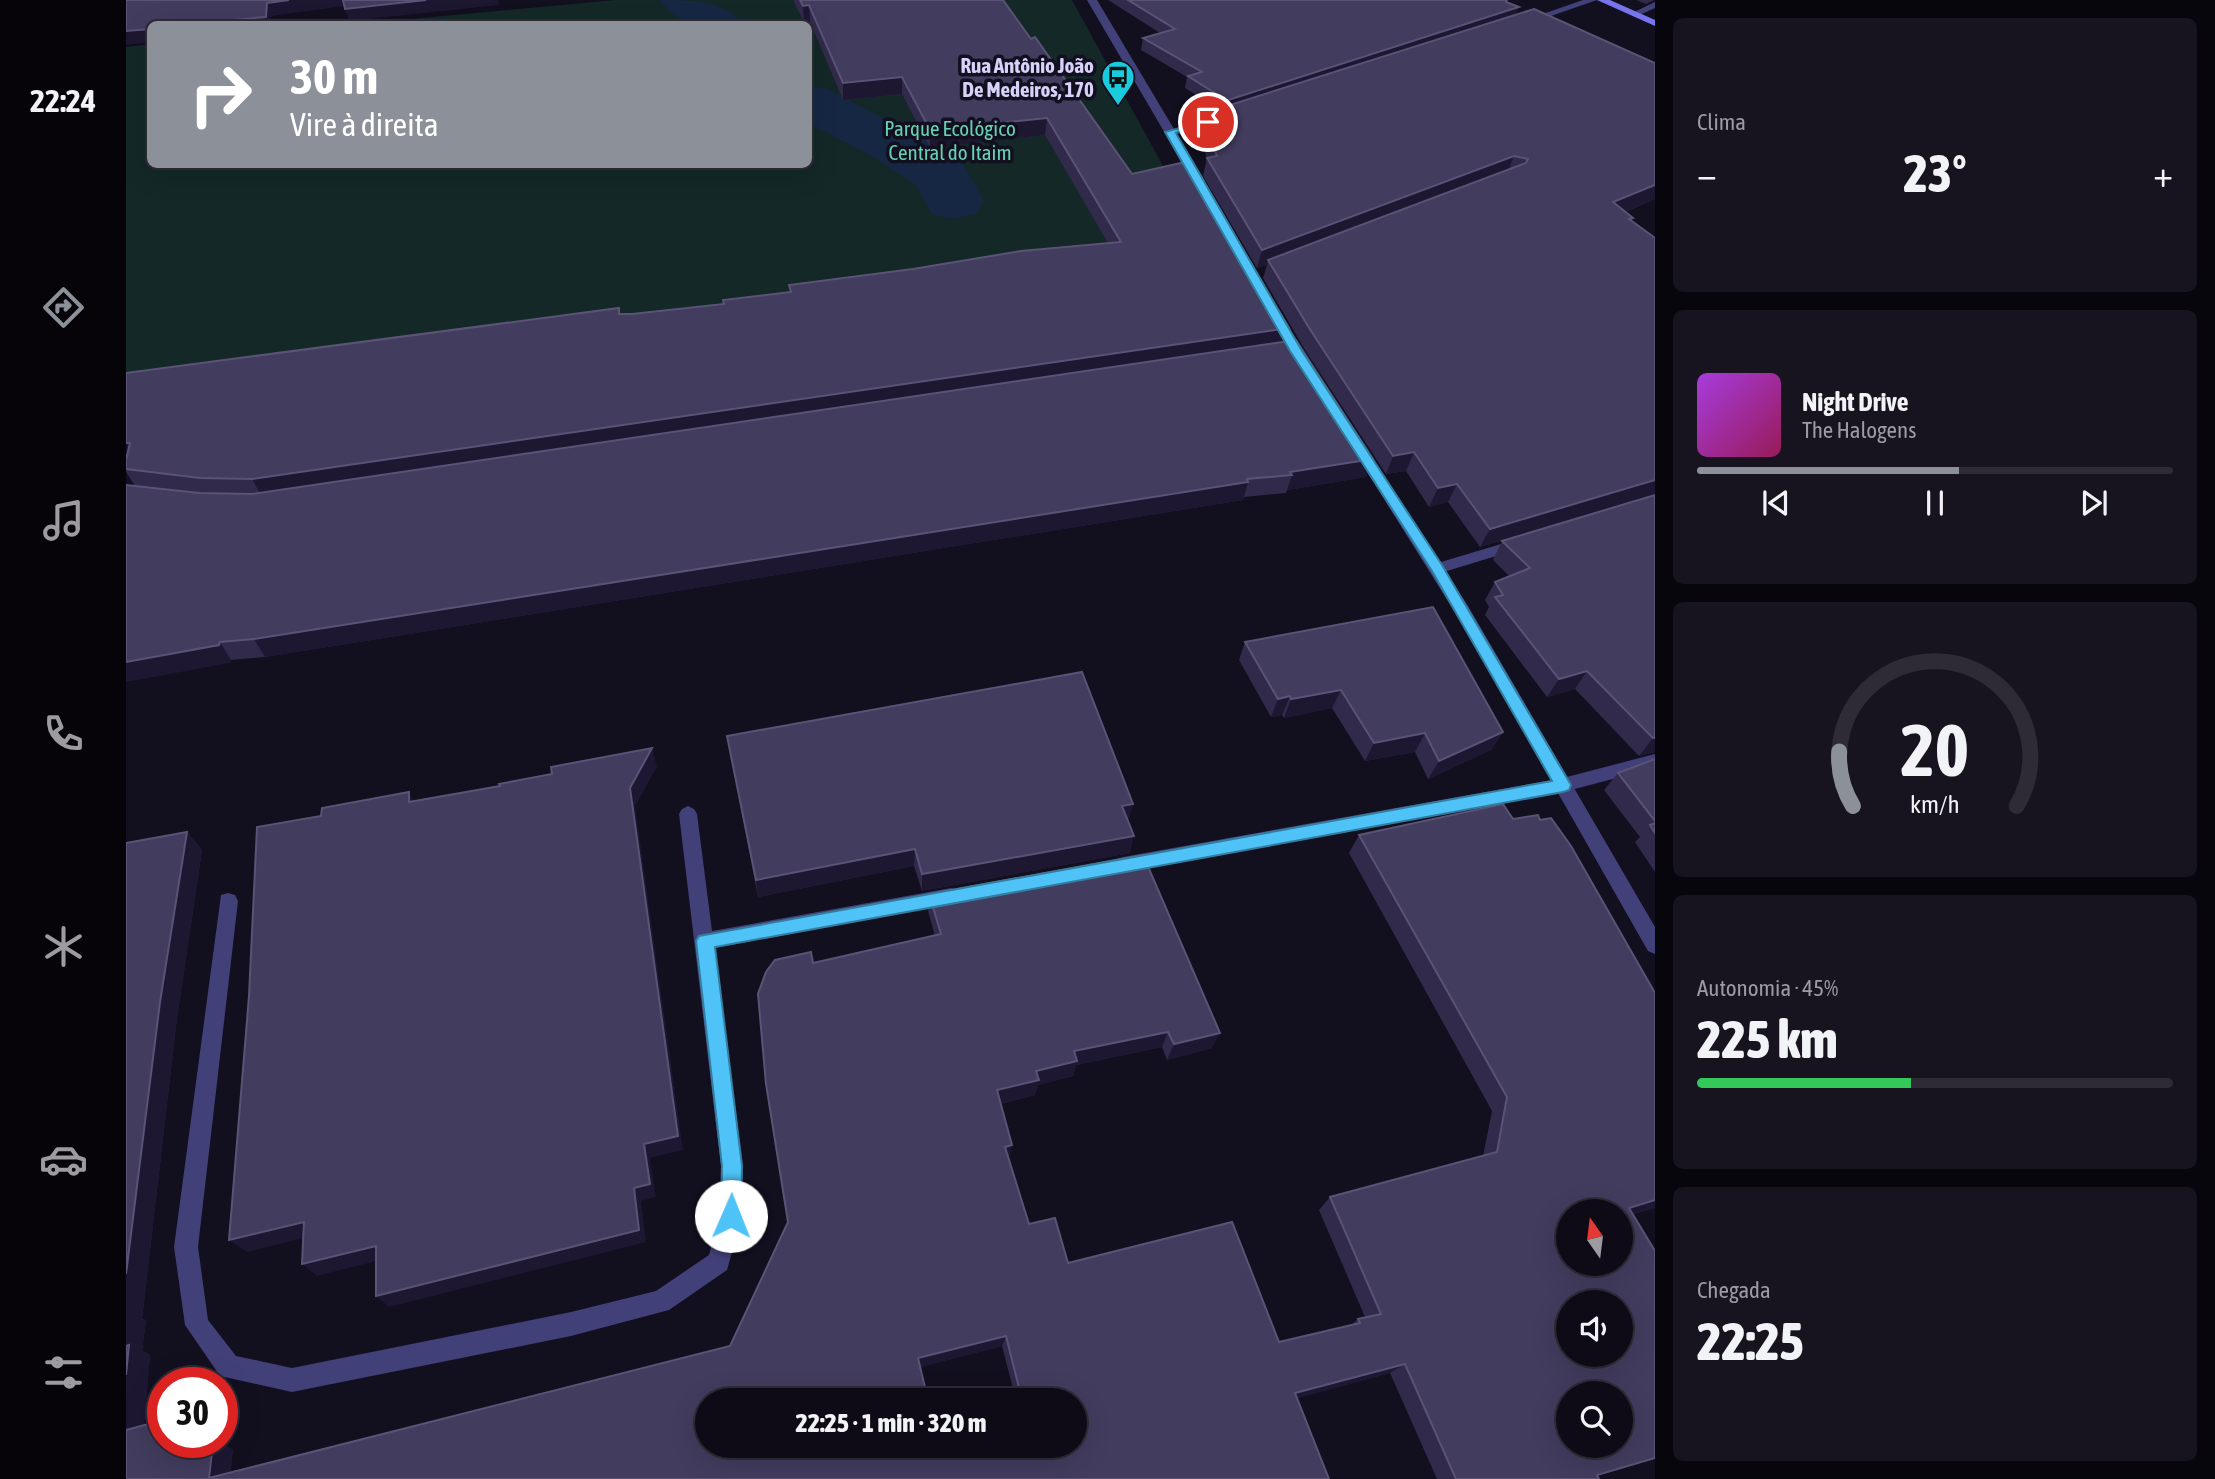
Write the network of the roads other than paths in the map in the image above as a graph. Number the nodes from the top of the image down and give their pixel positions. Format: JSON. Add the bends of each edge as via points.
{"nodes":[{"id":1,"x":1092,"y":0,"type":"edge"},
{"id":2,"x":1592,"y":0,"type":"edge"},
{"id":3,"x":1602,"y":0,"type":"edge"},
{"id":4,"x":1655,"y":5,"type":"edge"},
{"id":5,"x":1634,"y":14,"type":"junction"},
{"id":6,"x":1655,"y":23,"type":"edge"},
{"id":7,"x":1516,"y":25,"type":"edge"},
{"id":8,"x":1239,"y":114,"type":"edge"},
{"id":9,"x":1170,"y":132,"type":"junction"},
{"id":10,"x":1205,"y":191,"type":"edge"},
{"id":11,"x":1348,"y":431,"type":"edge"},
{"id":12,"x":1540,"y":537,"type":"edge"},
{"id":13,"x":1437,"y":569,"type":"junction"},
{"id":14,"x":1655,"y":761,"type":"edge"},
{"id":15,"x":1563,"y":785,"type":"junction"},
{"id":16,"x":688,"y":814,"type":"dead end"},
{"id":17,"x":1100,"y":869,"type":"edge"},
{"id":18,"x":964,"y":894,"type":"edge"},
{"id":19,"x":228,"y":901,"type":"dead end"},
{"id":20,"x":705,"y":941,"type":"junction"},
{"id":21,"x":1655,"y":945,"type":"edge"}],
"edges":[{"from":1,"to":9,"type":"street"},
{"from":2,"to":7,"type":"street"},
{"from":3,"to":5,"type":"main road"},
{"from":4,"to":5,"type":"street"},
{"from":5,"to":6,"type":"main road"},
{"from":8,"to":9,"type":"street"},
{"from":9,"to":10,"type":"street"},
{"from":11,"to":13,"type":"street"},
{"from":12,"to":13,"type":"street"},
{"from":13,"to":15,"type":"street"},
{"from":14,"to":15,"type":"street"},
{"from":15,"to":17,"type":"street"},
{"from":15,"to":21,"type":"street"},
{"from":16,"to":20,"type":"street"},
{"from":18,"to":20,"type":"street"},
{"from":19,"to":20,"type":"street","via":[[186,1247],[191,1286],[197,1325],[229,1367],[292,1380],[571,1324],[661,1301],[719,1262],[731,1216],[732,1166]]}]}
